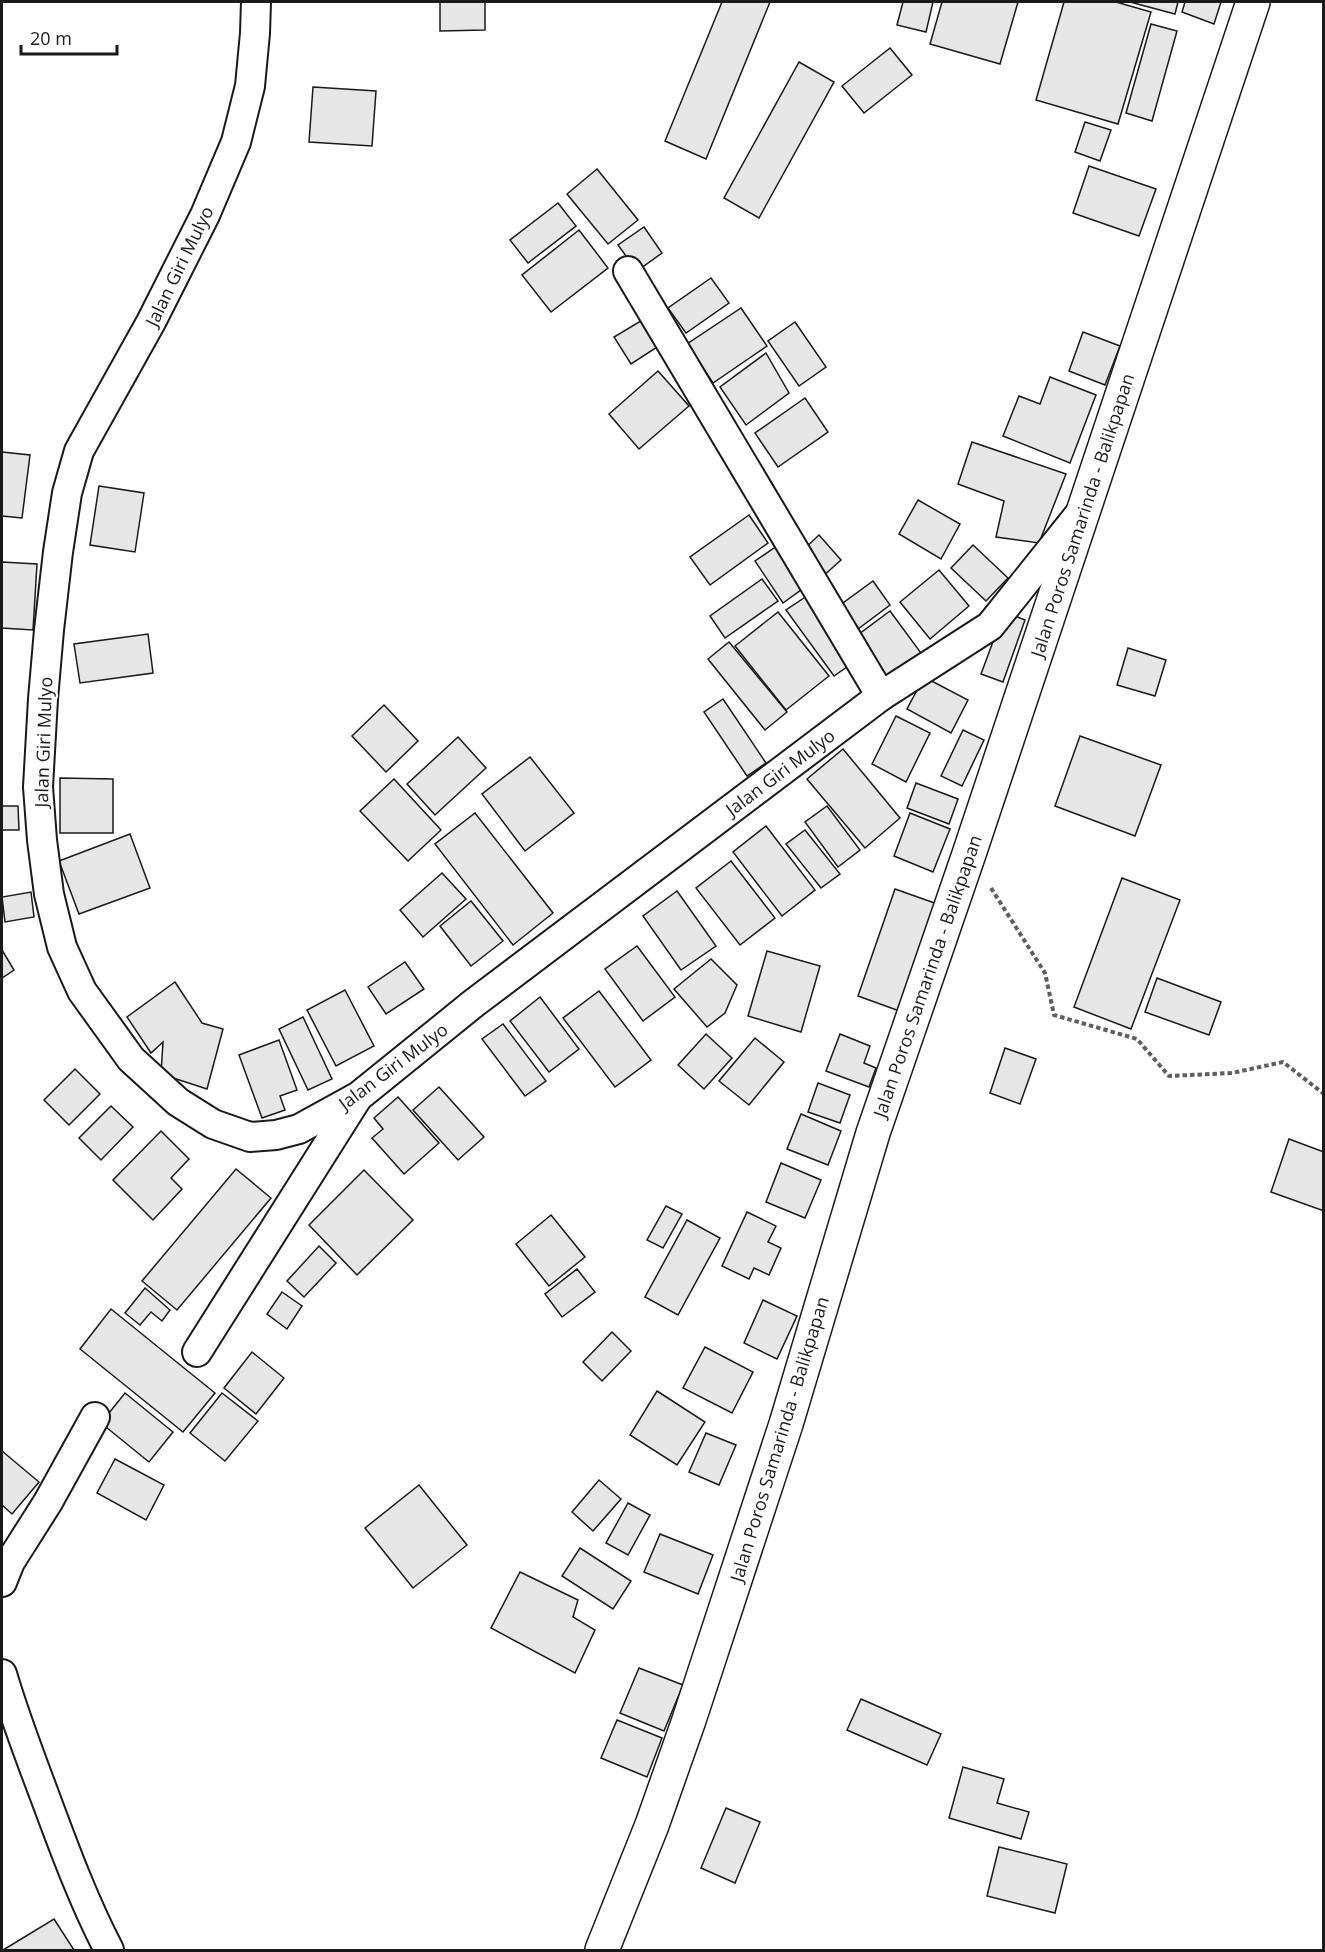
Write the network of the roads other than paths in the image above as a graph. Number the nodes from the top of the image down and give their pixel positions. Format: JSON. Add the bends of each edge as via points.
{"nodes":[{"id":1,"x":256,"y":2,"type":"edge"},
{"id":2,"x":1253,"y":2,"type":"edge"},
{"id":3,"x":628,"y":271,"type":"dead end"},
{"id":4,"x":1084,"y":509,"type":"junction"},
{"id":5,"x":881,"y":696,"type":"junction"},
{"id":6,"x":359,"y":1096,"type":"junction"},
{"id":7,"x":197,"y":1352,"type":"dead end"},
{"id":8,"x":95,"y":1417,"type":"dead end"},
{"id":9,"x":4,"y":1569,"type":"edge"},
{"id":10,"x":2,"y":1674,"type":"edge"},
{"id":11,"x":109,"y":1950,"type":"edge"},
{"id":12,"x":602,"y":1950,"type":"edge"}],
"edges":[{"from":1,"to":6,"type":"street","name":"Jalan Giri Mulyo","via":[[250,86],[236,142],[205,216],[152,322],[79,451],[67,493],[43,699],[38,787],[42,840],[49,894],[62,947],[82,991],[131,1059],[178,1102],[213,1124],[250,1137],[299,1129]]},
{"from":2,"to":4,"type":"highway","name":"Jalan Poros Samarinda - Balikpapan"},
{"from":3,"to":5,"type":"street"},
{"from":4,"to":5,"type":"street","name":"Jalan Giri Mulyo","via":[[990,626]]},
{"from":4,"to":12,"type":"highway","name":"Jalan Poros Samarinda - Balikpapan","via":[[873,1133],[786,1424],[689,1720]]},
{"from":5,"to":6,"type":"street","name":"Jalan Giri Mulyo","via":[[474,1003]]},
{"from":6,"to":7,"type":"street"},
{"from":8,"to":9,"type":"street","via":[[48,1502]]},
{"from":10,"to":11,"type":"street","via":[[63,1846]]}]}
